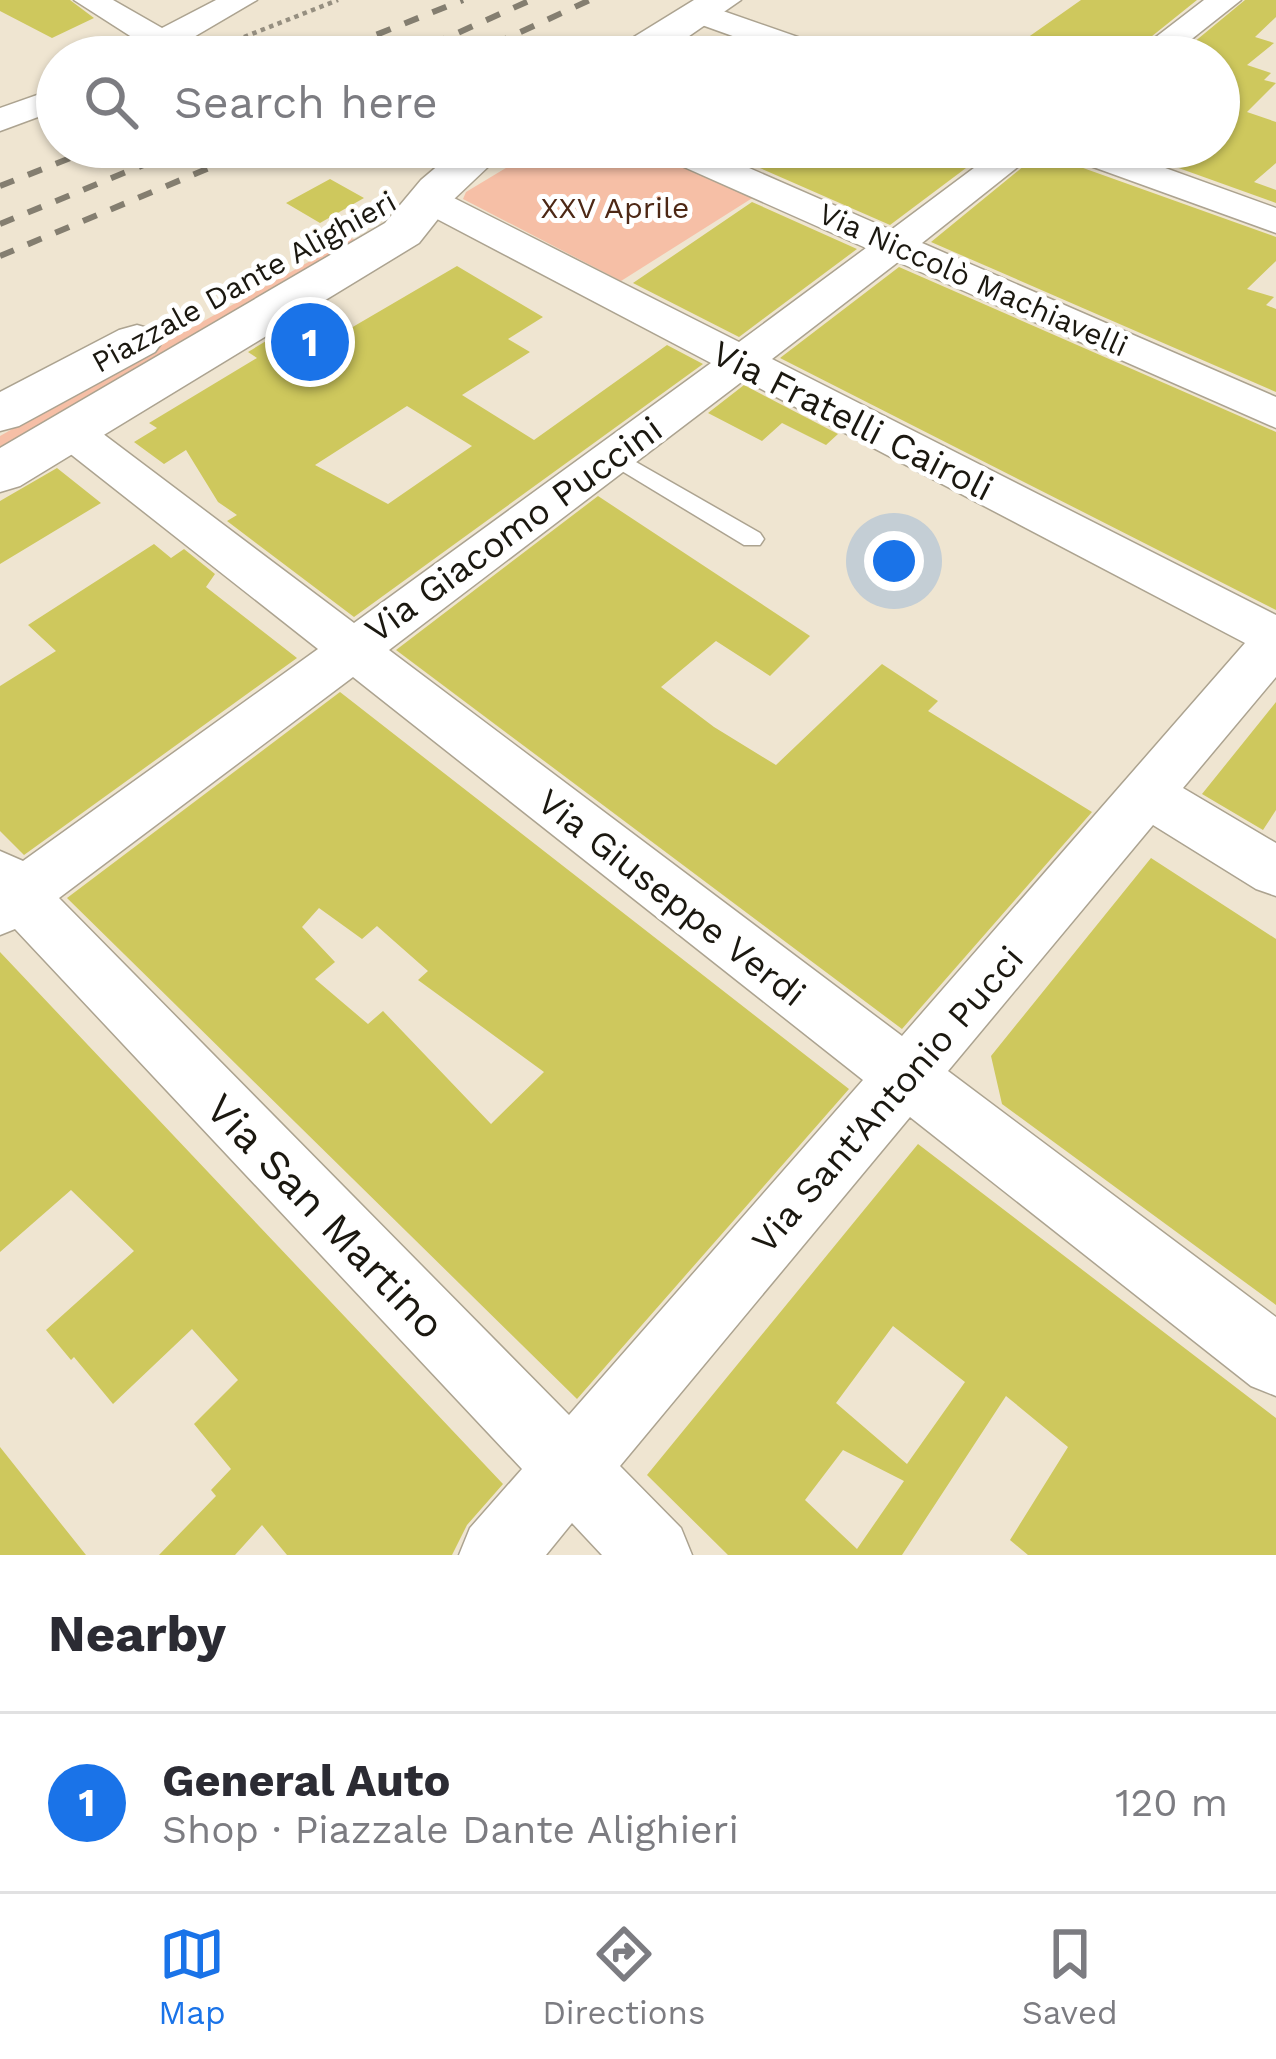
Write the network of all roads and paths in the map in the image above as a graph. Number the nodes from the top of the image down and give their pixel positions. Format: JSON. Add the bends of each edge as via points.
{"nodes":[{"id":1,"x":90,"y":0,"type":"edge"},
{"id":2,"x":241,"y":0,"type":"edge"},
{"id":3,"x":338,"y":0,"type":"edge"},
{"id":4,"x":1225,"y":0,"type":"edge"},
{"id":5,"x":711,"y":7,"type":"edge"},
{"id":6,"x":144,"y":36,"type":"edge"},
{"id":7,"x":184,"y":36,"type":"edge"},
{"id":8,"x":246,"y":36,"type":"edge"},
{"id":9,"x":665,"y":36,"type":"edge"},
{"id":10,"x":776,"y":36,"type":"edge"},
{"id":11,"x":1176,"y":36,"type":"edge"},
{"id":12,"x":36,"y":106,"type":"edge"},
{"id":13,"x":0,"y":121,"type":"edge"},
{"id":14,"x":448,"y":168,"type":"edge"},
{"id":15,"x":464,"y":168,"type":"edge"},
{"id":16,"x":718,"y":168,"type":"edge"},
{"id":17,"x":997,"y":168,"type":"edge"},
{"id":18,"x":1131,"y":168,"type":"edge"},
{"id":19,"x":430,"y":201,"type":"junction"},
{"id":20,"x":1276,"y":221,"type":"edge"},
{"id":21,"x":895,"y":246,"type":"junction"},
{"id":22,"x":738,"y":361,"type":"junction"},
{"id":23,"x":0,"y":414,"type":"edge"},
{"id":24,"x":1276,"y":414,"type":"edge"},
{"id":25,"x":70,"y":431,"type":"junction"},
{"id":26,"x":615,"y":457,"type":"junction"},
{"id":27,"x":0,"y":473,"type":"edge"},
{"id":28,"x":752,"y":539,"type":"dead end"},
{"id":29,"x":1276,"y":639,"type":"edge"},
{"id":30,"x":350,"y":648,"type":"junction"},
{"id":31,"x":1148,"y":794,"type":"junction"},
{"id":32,"x":1276,"y":872,"type":"edge"},
{"id":33,"x":6,"y":893,"type":"edge"},
{"id":34,"x":905,"y":1077,"type":"junction"},
{"id":35,"x":1276,"y":1361,"type":"edge"},
{"id":36,"x":570,"y":1469,"type":"junction"},
{"id":37,"x":497,"y":1555,"type":"edge"},
{"id":38,"x":654,"y":1555,"type":"edge"}],
"edges":[{"from":1,"to":6,"type":"street"},
{"from":2,"to":7,"type":"street"},
{"from":3,"to":8,"type":"path"},
{"from":4,"to":11,"type":"street"},
{"from":5,"to":9,"type":"street"},
{"from":5,"to":10,"type":"street"},
{"from":12,"to":13,"type":"street"},
{"from":14,"to":23,"type":"street","name":"Piazzale Dante Alighieri"},
{"from":15,"to":19,"type":"street","name":"Piazzale Dante Alighieri"},
{"from":16,"to":21,"type":"street","name":"Via Niccolò Machiavelli"},
{"from":17,"to":21,"type":"street","name":"Via Giacomo Puccini"},
{"from":18,"to":20,"type":"street"},
{"from":19,"to":22,"type":"street","name":"Via Fratelli Cairoli"},
{"from":19,"to":25,"type":"street","name":"Piazzale Dante Alighieri","via":[[402,233]]},
{"from":21,"to":22,"type":"street","name":"Via Giacomo Puccini"},
{"from":21,"to":24,"type":"street","name":"Via Niccolò Machiavelli"},
{"from":22,"to":26,"type":"street","name":"Via Giacomo Puccini"},
{"from":22,"to":29,"type":"street","name":"Via Fratelli Cairoli"},
{"from":25,"to":27,"type":"street","name":"Piazzale Dante Alighieri"},
{"from":25,"to":30,"type":"street","name":"Via Giuseppe Verdi"},
{"from":26,"to":28,"type":"lane"},
{"from":26,"to":30,"type":"street","name":"Via Giacomo Puccini"},
{"from":29,"to":31,"type":"street","name":"Via Sant'Antonio Pucci"},
{"from":30,"to":33,"type":"street","name":"Via Giacomo Puccini"},
{"from":30,"to":34,"type":"street","name":"Via Giuseppe Verdi"},
{"from":31,"to":32,"type":"street"},
{"from":31,"to":34,"type":"street","name":"Via Sant'Antonio Pucci"},
{"from":33,"to":36,"type":"street","name":"Via San Martino"},
{"from":34,"to":35,"type":"street","name":"Via Giuseppe Verdi"},
{"from":34,"to":36,"type":"street","name":"Via Sant'Antonio Pucci"},
{"from":36,"to":37,"type":"street","name":"Via Sant'Antonio Pucci"},
{"from":36,"to":38,"type":"street","name":"Via San Martino"}]}
